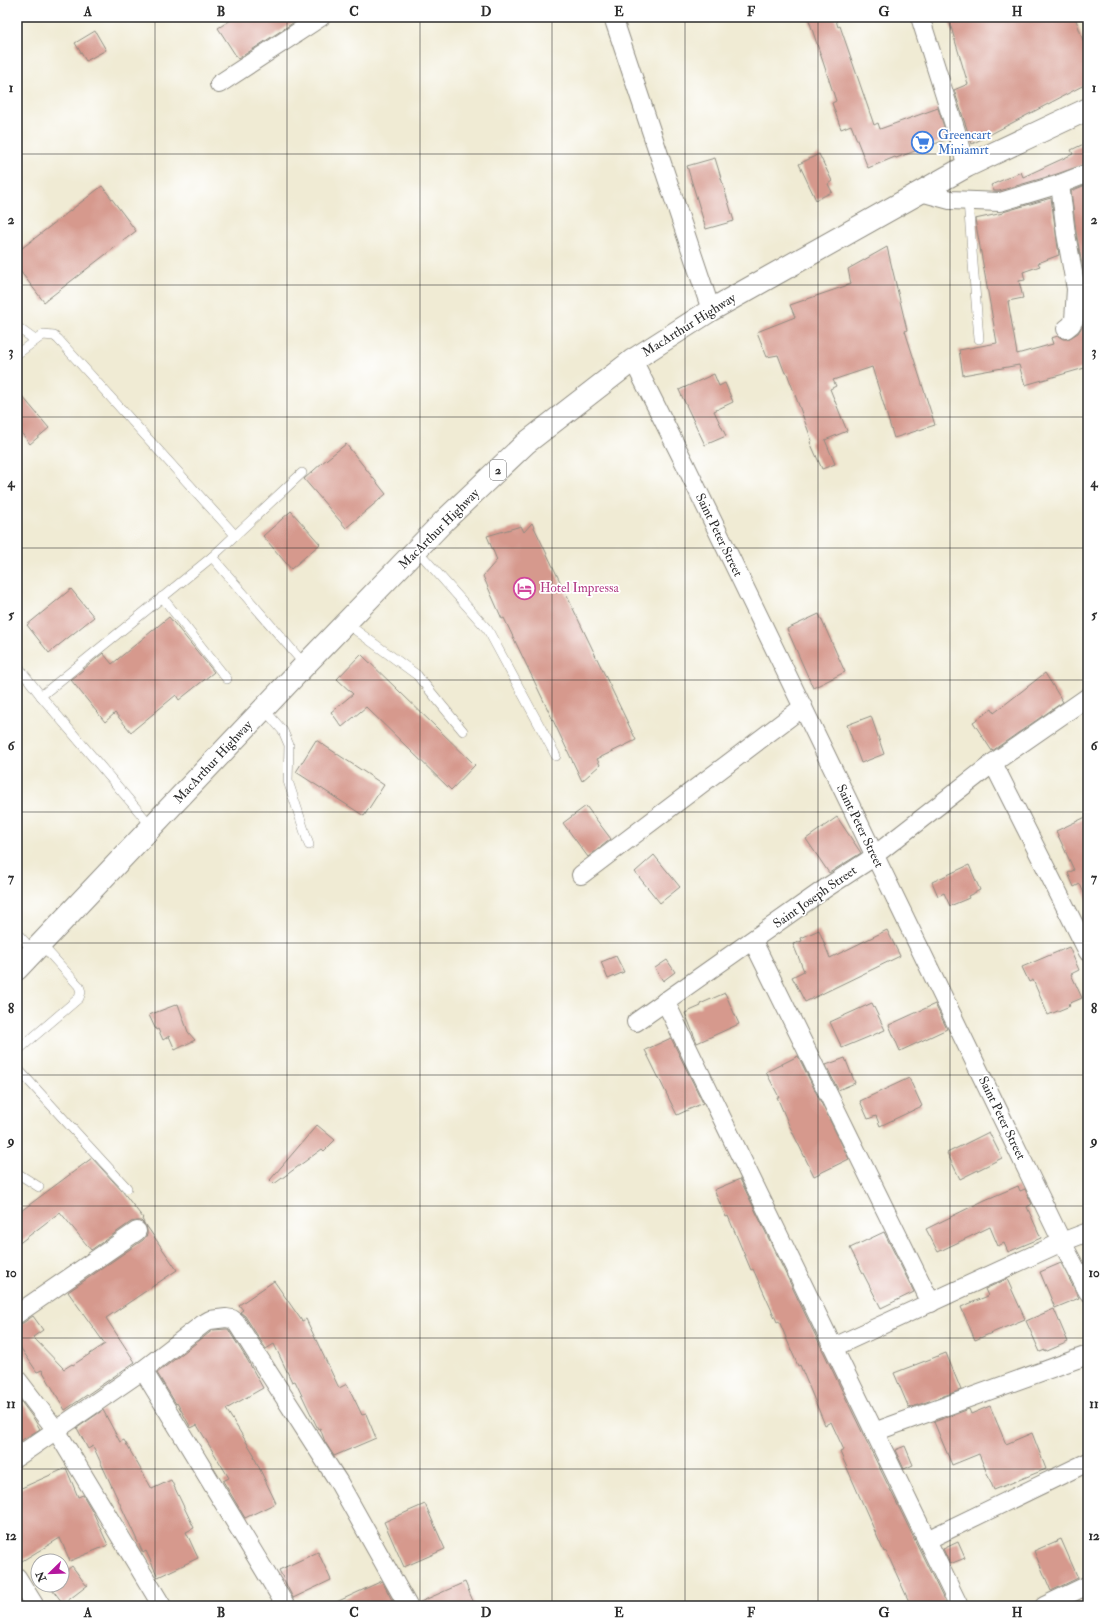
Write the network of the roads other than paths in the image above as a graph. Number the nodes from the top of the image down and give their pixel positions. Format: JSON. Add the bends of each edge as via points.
{"nodes":[{"id":1,"x":321,"y":17,"type":"edge"},
{"id":2,"x":613,"y":17,"type":"edge"},
{"id":3,"x":920,"y":17,"type":"edge"},
{"id":4,"x":219,"y":84,"type":"dead end"},
{"id":5,"x":1088,"y":109,"type":"edge"},
{"id":6,"x":967,"y":166,"type":"junction"},
{"id":7,"x":1088,"y":173,"type":"edge"},
{"id":8,"x":1060,"y":184,"type":"junction"},
{"id":9,"x":921,"y":192,"type":"junction"},
{"id":10,"x":968,"y":201,"type":"junction"},
{"id":11,"x":711,"y":310,"type":"junction"},
{"id":12,"x":17,"y":327,"type":"edge"},
{"id":13,"x":1066,"y":329,"type":"dead end"},
{"id":14,"x":979,"y":339,"type":"dead end"},
{"id":15,"x":35,"y":340,"type":"junction"},
{"id":16,"x":17,"y":354,"type":"edge"},
{"id":17,"x":633,"y":360,"type":"junction"},
{"id":18,"x":302,"y":473,"type":"dead end"},
{"id":19,"x":235,"y":535,"type":"junction"},
{"id":20,"x":417,"y":550,"type":"junction"},
{"id":21,"x":212,"y":557,"type":"junction"},
{"id":22,"x":162,"y":597,"type":"junction"},
{"id":23,"x":346,"y":624,"type":"junction"},
{"id":24,"x":17,"y":665,"type":"edge"},
{"id":25,"x":305,"y":665,"type":"junction"},
{"id":26,"x":227,"y":679,"type":"dead end"},
{"id":27,"x":40,"y":696,"type":"junction"},
{"id":28,"x":1086,"y":705,"type":"edge"},
{"id":29,"x":803,"y":707,"type":"junction"},
{"id":30,"x":263,"y":708,"type":"junction"},
{"id":31,"x":462,"y":731,"type":"dead end"},
{"id":32,"x":556,"y":756,"type":"dead end"},
{"id":33,"x":993,"y":763,"type":"junction"},
{"id":34,"x":153,"y":827,"type":"junction"},
{"id":35,"x":309,"y":845,"type":"dead end"},
{"id":36,"x":874,"y":856,"type":"junction"},
{"id":37,"x":581,"y":875,"type":"dead end"},
{"id":38,"x":17,"y":933,"type":"edge"},
{"id":39,"x":753,"y":941,"type":"junction"},
{"id":40,"x":37,"y":948,"type":"junction"},
{"id":41,"x":1088,"y":952,"type":"edge"},
{"id":42,"x":17,"y":969,"type":"edge"},
{"id":43,"x":665,"y":1002,"type":"junction"},
{"id":44,"x":636,"y":1022,"type":"dead end"},
{"id":45,"x":17,"y":1051,"type":"edge"},
{"id":46,"x":17,"y":1068,"type":"edge"},
{"id":47,"x":17,"y":1173,"type":"edge"},
{"id":48,"x":39,"y":1187,"type":"dead end"},
{"id":49,"x":127,"y":1188,"type":"dead end"},
{"id":50,"x":137,"y":1231,"type":"dead end"},
{"id":51,"x":1088,"y":1232,"type":"edge"},
{"id":52,"x":1062,"y":1242,"type":"junction"},
{"id":53,"x":1088,"y":1292,"type":"edge"},
{"id":54,"x":931,"y":1303,"type":"junction"},
{"id":55,"x":17,"y":1314,"type":"edge"},
{"id":56,"x":834,"y":1347,"type":"junction"},
{"id":57,"x":1088,"y":1355,"type":"edge"},
{"id":58,"x":143,"y":1370,"type":"junction"},
{"id":59,"x":17,"y":1379,"type":"edge"},
{"id":60,"x":56,"y":1430,"type":"junction"},
{"id":61,"x":874,"y":1432,"type":"junction"},
{"id":62,"x":17,"y":1457,"type":"edge"},
{"id":63,"x":1088,"y":1462,"type":"edge"},
{"id":64,"x":927,"y":1540,"type":"junction"},
{"id":65,"x":17,"y":1577,"type":"edge"},
{"id":66,"x":1088,"y":1584,"type":"edge"},
{"id":67,"x":35,"y":1606,"type":"edge"},
{"id":68,"x":162,"y":1606,"type":"edge"},
{"id":69,"x":286,"y":1606,"type":"edge"},
{"id":70,"x":408,"y":1606,"type":"edge"},
{"id":71,"x":959,"y":1606,"type":"edge"},
{"id":72,"x":1044,"y":1606,"type":"edge"}],
"edges":[{"from":1,"to":4,"type":"street"},
{"from":2,"to":11,"type":"street"},
{"from":3,"to":6,"type":"street"},
{"from":5,"to":6,"type":"highway","name":"MacArthur Highway","number":"2"},
{"from":6,"to":9,"type":"highway","name":"MacArthur Highway","number":"2"},
{"from":7,"to":8,"type":"street"},
{"from":8,"to":10,"type":"street","via":[[1000,202]]},
{"from":8,"to":13,"type":"street","via":[[1076,289],[1074,320]]},
{"from":9,"to":10,"type":"street","via":[[950,200]]},
{"from":9,"to":11,"type":"highway","name":"MacArthur Highway","number":"2"},
{"from":10,"to":14,"type":"lane"},
{"from":11,"to":17,"type":"highway","name":"MacArthur Highway","number":"2"},
{"from":12,"to":15,"type":"lane"},
{"from":15,"to":16,"type":"lane"},
{"from":15,"to":19,"type":"lane","via":[[43,335],[58,338]]},
{"from":17,"to":20,"type":"highway","name":"MacArthur Highway","number":"2","via":[[526,443]]},
{"from":17,"to":29,"type":"street","name":"Saint Peter Street"},
{"from":18,"to":19,"type":"lane"},
{"from":19,"to":21,"type":"lane"},
{"from":20,"to":23,"type":"highway","name":"MacArthur Highway","number":"2"},
{"from":20,"to":32,"type":"lane","via":[[488,630]]},
{"from":21,"to":22,"type":"lane"},
{"from":21,"to":25,"type":"lane"},
{"from":22,"to":26,"type":"lane"},
{"from":22,"to":27,"type":"lane"},
{"from":23,"to":25,"type":"highway","name":"MacArthur Highway","number":"2"},
{"from":23,"to":31,"type":"lane","via":[[417,675]]},
{"from":24,"to":27,"type":"lane"},
{"from":25,"to":30,"type":"highway","name":"MacArthur Highway","number":"2"},
{"from":27,"to":34,"type":"lane"},
{"from":28,"to":33,"type":"street","name":"Saint Joseph Street"},
{"from":29,"to":36,"type":"street","name":"Saint Peter Street"},
{"from":29,"to":37,"type":"street"},
{"from":30,"to":34,"type":"highway","name":"MacArthur Highway","number":"2"},
{"from":30,"to":35,"type":"lane","via":[[283,731],[289,745],[288,780]]},
{"from":33,"to":36,"type":"street","name":"Saint Joseph Street"},
{"from":33,"to":41,"type":"street"},
{"from":34,"to":40,"type":"highway","name":"MacArthur Highway","number":"2"},
{"from":36,"to":39,"type":"street","name":"Saint Joseph Street"},
{"from":36,"to":52,"type":"street","name":"Saint Peter Street"},
{"from":38,"to":40,"type":"lane"},
{"from":39,"to":43,"type":"street","name":"Saint Joseph Street"},
{"from":39,"to":54,"type":"street"},
{"from":40,"to":42,"type":"highway","name":"MacArthur Highway","number":"2"},
{"from":40,"to":45,"type":"lane","via":[[79,986],[81,992],[79,998]]},
{"from":43,"to":44,"type":"street","name":"Saint Joseph Street"},
{"from":43,"to":56,"type":"street"},
{"from":46,"to":49,"type":"lane"},
{"from":47,"to":48,"type":"lane"},
{"from":50,"to":55,"type":"street"},
{"from":51,"to":52,"type":"street"},
{"from":52,"to":53,"type":"street","name":"Saint Peter Street"},
{"from":52,"to":54,"type":"street"},
{"from":54,"to":56,"type":"street"},
{"from":56,"to":61,"type":"street"},
{"from":57,"to":61,"type":"street"},
{"from":58,"to":60,"type":"street"},
{"from":58,"to":69,"type":"street"},
{"from":58,"to":70,"type":"street","via":[[210,1320],[226,1318],[236,1322],[338,1480]]},
{"from":59,"to":60,"type":"street"},
{"from":60,"to":62,"type":"street"},
{"from":60,"to":68,"type":"street"},
{"from":61,"to":64,"type":"street"},
{"from":63,"to":64,"type":"street"},
{"from":64,"to":71,"type":"street"},
{"from":65,"to":67,"type":"street"},
{"from":66,"to":72,"type":"street"}]}
